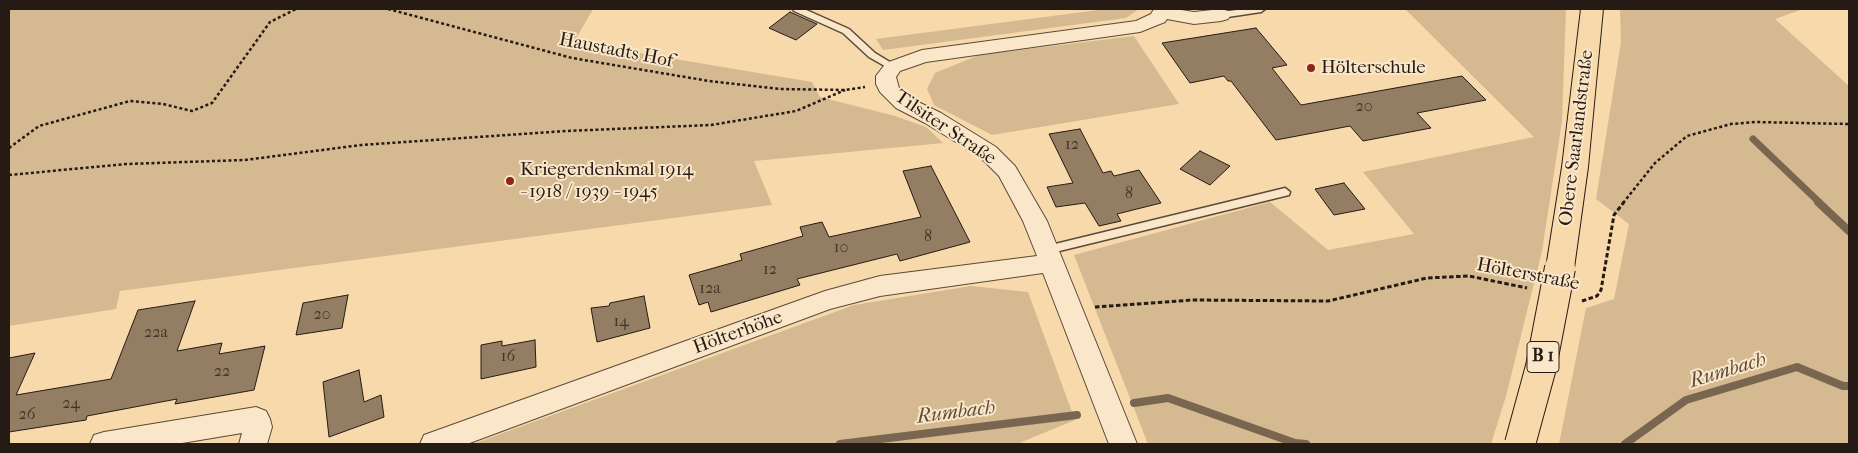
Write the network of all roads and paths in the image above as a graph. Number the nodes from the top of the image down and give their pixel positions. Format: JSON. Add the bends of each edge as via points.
{"nodes":[{"id":1,"x":296,"y":9,"type":"edge"},
{"id":2,"x":388,"y":9,"type":"edge"},
{"id":3,"x":797,"y":9,"type":"edge"},
{"id":4,"x":1261,"y":9,"type":"edge"},
{"id":5,"x":1592,"y":9,"type":"edge"},
{"id":6,"x":1163,"y":10,"type":"edge"},
{"id":7,"x":1220,"y":15,"type":"joint"},
{"id":8,"x":893,"y":67,"type":"junction"},
{"id":9,"x":1849,"y":124,"type":"edge"},
{"id":10,"x":9,"y":148,"type":"edge"},
{"id":11,"x":9,"y":174,"type":"edge"},
{"id":12,"x":1285,"y":192,"type":"dead end"},
{"id":13,"x":1049,"y":257,"type":"junction"},
{"id":14,"x":1532,"y":289,"type":"dead end"},
{"id":15,"x":1576,"y":299,"type":"dead end"},
{"id":16,"x":1070,"y":310,"type":"junction"},
{"id":17,"x":104,"y":444,"type":"edge"},
{"id":18,"x":253,"y":444,"type":"edge"},
{"id":19,"x":434,"y":444,"type":"edge"},
{"id":20,"x":1123,"y":444,"type":"edge"},
{"id":21,"x":1520,"y":444,"type":"edge"}],
"edges":[{"from":1,"to":10,"type":"path","via":[[270,22],[212,103],[192,111],[130,101],[40,126]]},
{"from":2,"to":11,"type":"path","name":"Haustadts Hof","via":[[572,58],[709,81],[780,89],[845,90],[796,111],[712,125],[361,145],[245,160],[126,164]]},
{"from":3,"to":8,"type":"lane","via":[[846,30],[872,55]]},
{"from":4,"to":7,"type":"lane","name":"Tilsiter Straße"},
{"from":5,"to":21,"type":"main road","name":"Obere Saarlandstraße","number":"B 1","bridge":true,"via":[[1575,167],[1560,268],[1541,367]]},
{"from":6,"to":7,"type":"street","name":"Tilsiter Straße","via":[[1194,18]]},
{"from":6,"to":8,"type":"street","name":"Tilsiter Straße","via":[[1158,18],[1140,26],[922,56]]},
{"from":8,"to":13,"type":"street","name":"Tilsiter Straße","via":[[886,76],[890,92],[903,103],[966,137],[1007,171],[1027,204]]},
{"from":9,"to":15,"type":"path","name":"Hölterstraße","via":[[1756,122],[1731,124],[1687,136],[1656,163],[1614,215],[1598,296],[1585,301]]},
{"from":12,"to":13,"type":"lane"},
{"from":13,"to":16,"type":"street","name":"Tilsiter Straße"},
{"from":13,"to":19,"type":"street","name":"Hölterhöhe","via":[[880,286],[825,301]]},
{"from":14,"to":16,"type":"path","name":"Hölterstraße","via":[[1469,276],[1427,278],[1328,300],[1192,300]]},
{"from":16,"to":20,"type":"street","name":"Tilsiter Straße"},
{"from":17,"to":18,"type":"street","via":[[256,419],[258,427]]}]}
